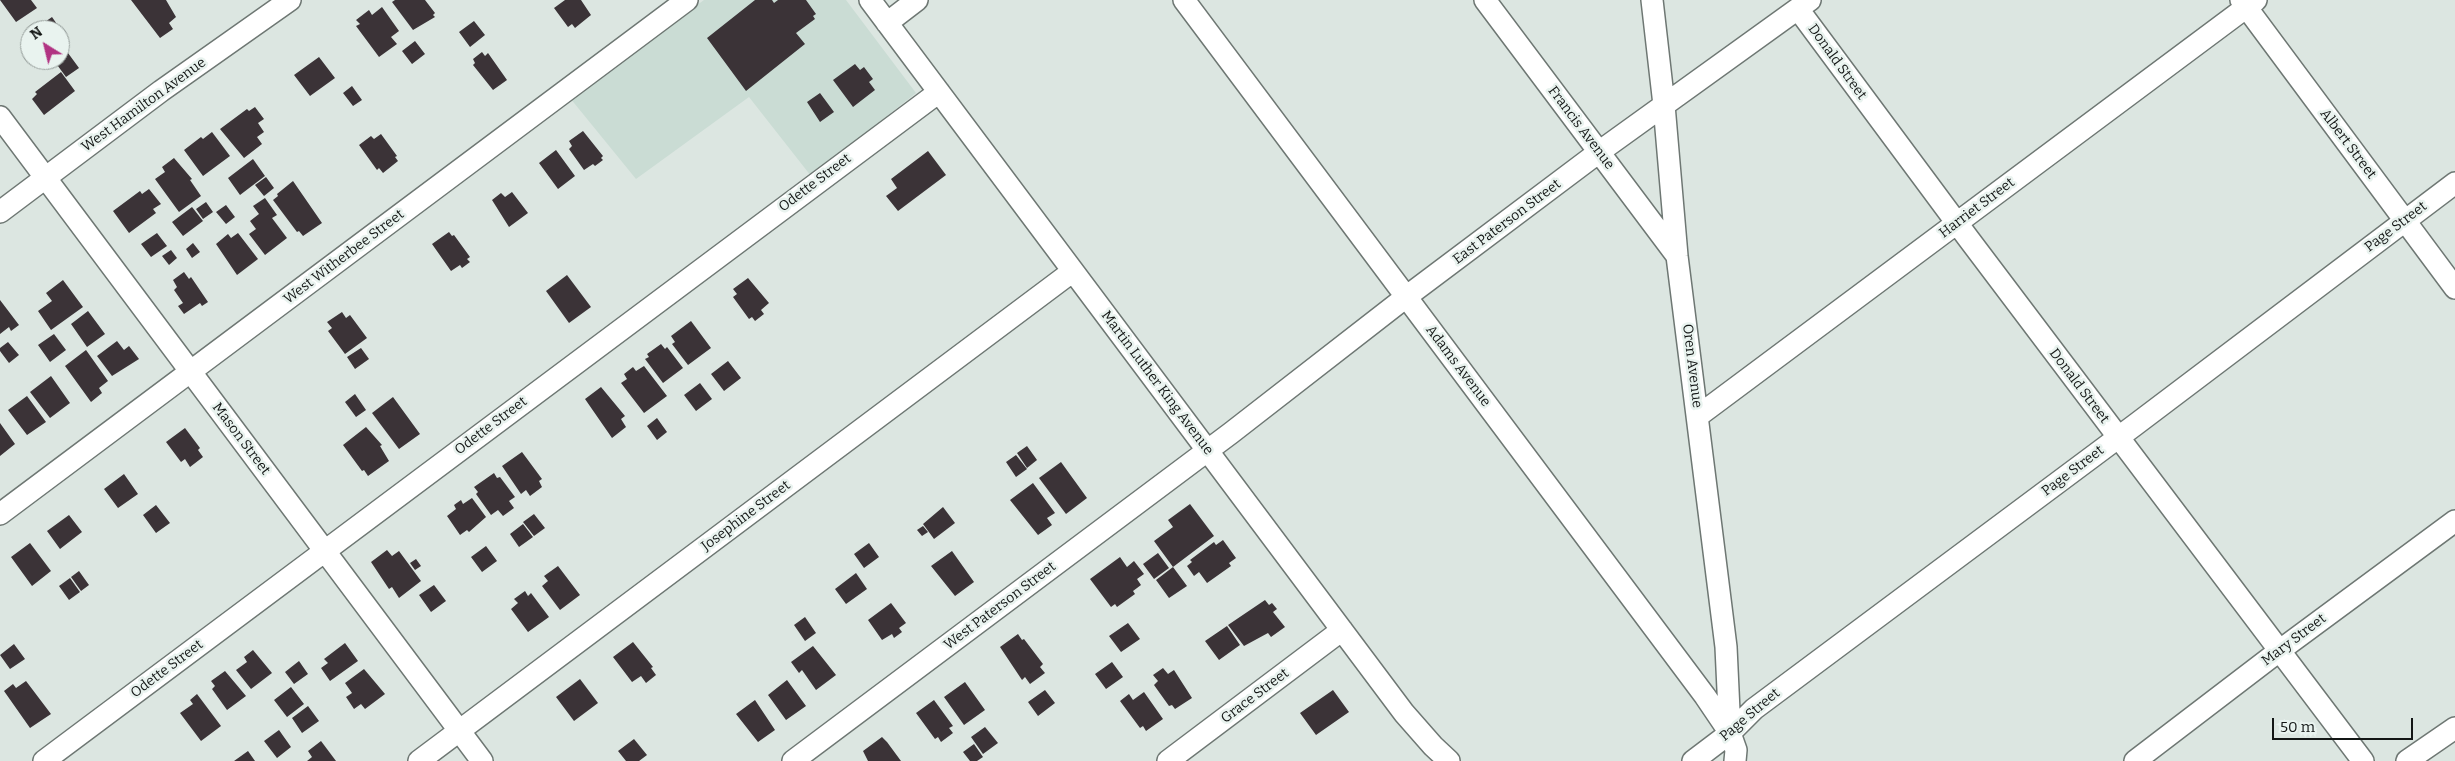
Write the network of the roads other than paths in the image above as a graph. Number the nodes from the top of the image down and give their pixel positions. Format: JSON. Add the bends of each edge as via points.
{"nodes":[{"id":1,"x":290,"y":0,"type":"edge"},
{"id":2,"x":687,"y":0,"type":"edge"},
{"id":3,"x":870,"y":0,"type":"edge"},
{"id":4,"x":917,"y":0,"type":"edge"},
{"id":5,"x":1184,"y":0,"type":"edge"},
{"id":6,"x":1485,"y":0,"type":"edge"},
{"id":7,"x":1652,"y":0,"type":"edge"},
{"id":8,"x":2248,"y":2,"type":"edge"},
{"id":9,"x":1804,"y":4,"type":"edge"},
{"id":10,"x":887,"y":23,"type":"junction"},
{"id":11,"x":939,"y":92,"type":"junction"},
{"id":12,"x":1664,"y":105,"type":"junction"},
{"id":13,"x":0,"y":117,"type":"edge"},
{"id":14,"x":1599,"y":152,"type":"junction"},
{"id":15,"x":46,"y":178,"type":"junction"},
{"id":16,"x":2455,"y":183,"type":"edge"},
{"id":17,"x":0,"y":212,"type":"edge"},
{"id":18,"x":2405,"y":220,"type":"junction"},
{"id":19,"x":1956,"y":224,"type":"junction"},
{"id":20,"x":1677,"y":256,"type":"junction"},
{"id":21,"x":1073,"y":271,"type":"junction"},
{"id":22,"x":2455,"y":288,"type":"edge"},
{"id":23,"x":1406,"y":297,"type":"junction"},
{"id":24,"x":190,"y":372,"type":"junction"},
{"id":25,"x":1698,"y":416,"type":"junction"},
{"id":26,"x":2118,"y":438,"type":"junction"},
{"id":27,"x":1208,"y":450,"type":"junction"},
{"id":28,"x":0,"y":514,"type":"edge"},
{"id":29,"x":2455,"y":521,"type":"edge"},
{"id":30,"x":324,"y":550,"type":"junction"},
{"id":31,"x":1342,"y":630,"type":"junction"},
{"id":32,"x":2279,"y":651,"type":"junction"},
{"id":33,"x":2455,"y":728,"type":"edge"},
{"id":34,"x":460,"y":730,"type":"junction"},
{"id":35,"x":1730,"y":733,"type":"junction"},
{"id":36,"x":44,"y":761,"type":"edge"},
{"id":37,"x":419,"y":761,"type":"edge"},
{"id":38,"x":482,"y":761,"type":"edge"},
{"id":39,"x":793,"y":761,"type":"edge"},
{"id":40,"x":1168,"y":761,"type":"edge"},
{"id":41,"x":1449,"y":761,"type":"edge"},
{"id":42,"x":1693,"y":761,"type":"edge"},
{"id":43,"x":1714,"y":761,"type":"edge"},
{"id":44,"x":1736,"y":761,"type":"edge"},
{"id":45,"x":2135,"y":761,"type":"edge"},
{"id":46,"x":2364,"y":761,"type":"edge"},
{"id":47,"x":2407,"y":761,"type":"edge"}],
"edges":[{"from":1,"to":15,"type":"street","name":"West Hamilton Avenue"},
{"from":2,"to":24,"type":"street","name":"West Witherbee Street"},
{"from":3,"to":10,"type":"street","name":"Martin Luther King Avenue"},
{"from":4,"to":10,"type":"street"},
{"from":5,"to":23,"type":"street","name":"Adams Avenue"},
{"from":6,"to":14,"type":"street","name":"Francis Avenue"},
{"from":7,"to":12,"type":"street","name":"Oren Avenue"},
{"from":8,"to":18,"type":"street","name":"Albert Street"},
{"from":8,"to":19,"type":"street","name":"Harriet Street"},
{"from":9,"to":12,"type":"street","name":"East Paterson Street"},
{"from":9,"to":19,"type":"street","name":"Donald Street"},
{"from":10,"to":11,"type":"street","name":"Martin Luther King Avenue"},
{"from":11,"to":21,"type":"street","name":"Martin Luther King Avenue"},
{"from":11,"to":30,"type":"street","name":"Odette Street"},
{"from":12,"to":14,"type":"street","name":"East Paterson Street"},
{"from":12,"to":20,"type":"street","name":"Oren Avenue"},
{"from":13,"to":15,"type":"street","name":"Mason Street"},
{"from":14,"to":20,"type":"street","name":"Francis Avenue"},
{"from":14,"to":23,"type":"street","name":"East Paterson Street"},
{"from":15,"to":17,"type":"street","name":"West Hamilton Avenue"},
{"from":15,"to":24,"type":"street","name":"Mason Street"},
{"from":16,"to":18,"type":"street","name":"Page Street"},
{"from":18,"to":22,"type":"street","name":"Albert Street"},
{"from":18,"to":26,"type":"street","name":"Page Street"},
{"from":19,"to":25,"type":"street","name":"Harriet Street"},
{"from":19,"to":26,"type":"street","name":"Donald Street"},
{"from":20,"to":25,"type":"street","name":"Oren Avenue"},
{"from":21,"to":27,"type":"street","name":"Martin Luther King Avenue"},
{"from":21,"to":34,"type":"street","name":"Josephine Street"},
{"from":23,"to":27,"type":"street","name":"East Paterson Street"},
{"from":23,"to":35,"type":"street","name":"Adams Avenue"},
{"from":24,"to":28,"type":"street","name":"West Witherbee Street"},
{"from":24,"to":30,"type":"street","name":"Mason Street"},
{"from":25,"to":35,"type":"street","name":"Oren Avenue","via":[[1726,647]]},
{"from":26,"to":32,"type":"street","name":"Donald Street"},
{"from":26,"to":35,"type":"street","name":"Page Street","via":[[1754,709]]},
{"from":27,"to":31,"type":"street","name":"Martin Luther King Avenue"},
{"from":27,"to":39,"type":"street","name":"West Paterson Street"},
{"from":29,"to":32,"type":"street","name":"Mary Street"},
{"from":30,"to":34,"type":"street","name":"Mason Street"},
{"from":30,"to":36,"type":"street","name":"Odette Street"},
{"from":31,"to":40,"type":"street","name":"Grace Street"},
{"from":31,"to":41,"type":"street","name":"Martin Luther King Avenue","via":[[1414,725]]},
{"from":32,"to":45,"type":"street","name":"Mary Street"},
{"from":32,"to":46,"type":"street","name":"Donald Street"},
{"from":33,"to":47,"type":"street"},
{"from":34,"to":37,"type":"street","name":"Josephine Street"},
{"from":34,"to":38,"type":"street","name":"Mason Street"},
{"from":35,"to":42,"type":"street","name":"Page Street"},
{"from":35,"to":43,"type":"street"},
{"from":35,"to":44,"type":"street","name":"Oren Avenue"}]}
